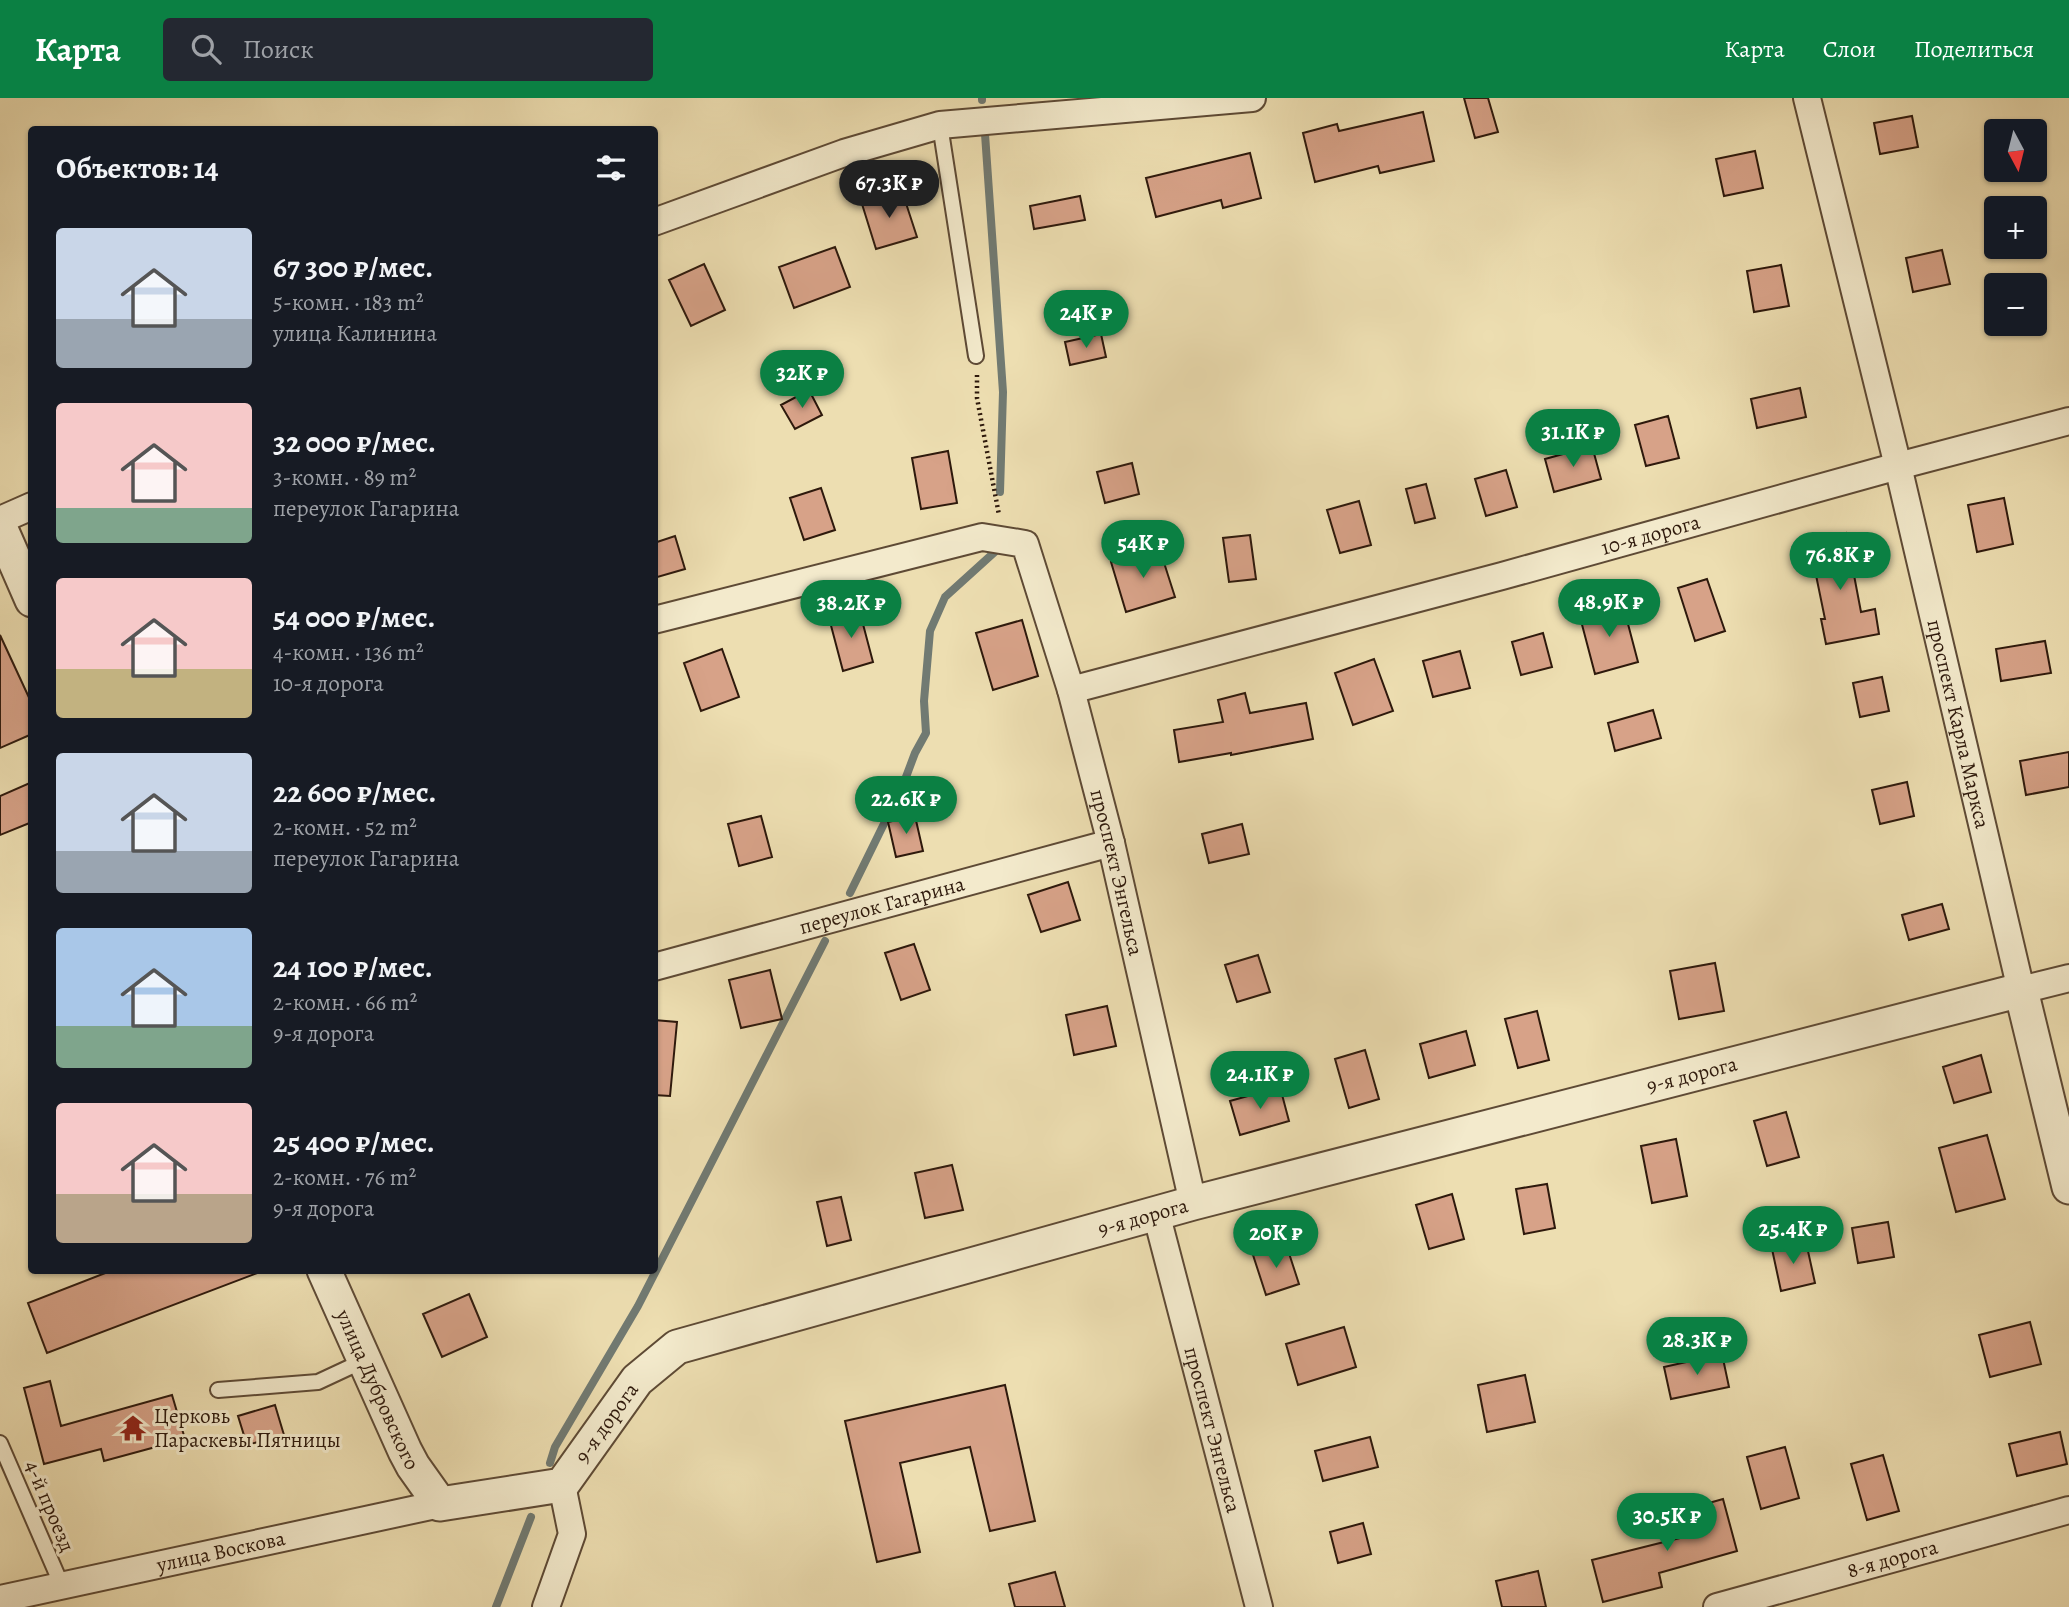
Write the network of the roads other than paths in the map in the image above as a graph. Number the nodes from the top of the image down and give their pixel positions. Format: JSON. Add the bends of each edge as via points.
{"nodes":[{"id":1,"x":1252,"y":98,"type":"edge"},
{"id":2,"x":1807,"y":98,"type":"edge"},
{"id":3,"x":940,"y":125,"type":"junction"},
{"id":4,"x":658,"y":221,"type":"edge"},
{"id":5,"x":976,"y":356,"type":"dead end"},
{"id":6,"x":2069,"y":421,"type":"edge"},
{"id":7,"x":1898,"y":466,"type":"junction"},
{"id":8,"x":28,"y":508,"type":"edge"},
{"id":9,"x":0,"y":520,"type":"edge"},
{"id":10,"x":0,"y":527,"type":"edge"},
{"id":11,"x":28,"y":591,"type":"edge"},
{"id":12,"x":658,"y":619,"type":"edge"},
{"id":13,"x":1071,"y":690,"type":"junction"},
{"id":14,"x":1111,"y":843,"type":"junction"},
{"id":15,"x":658,"y":966,"type":"edge"},
{"id":16,"x":2069,"y":978,"type":"edge"},
{"id":17,"x":2021,"y":990,"type":"junction"},
{"id":18,"x":2069,"y":1187,"type":"edge"},
{"id":19,"x":1194,"y":1203,"type":"junction"},
{"id":20,"x":1156,"y":1213,"type":"junction"},
{"id":21,"x":326,"y":1274,"type":"edge"},
{"id":22,"x":363,"y":1361,"type":"junction"},
{"id":23,"x":218,"y":1390,"type":"dead end"},
{"id":24,"x":0,"y":1443,"type":"edge"},
{"id":25,"x":562,"y":1485,"type":"junction"},
{"id":26,"x":440,"y":1504,"type":"junction"},
{"id":27,"x":2069,"y":1510,"type":"edge"},
{"id":28,"x":62,"y":1586,"type":"junction"},
{"id":29,"x":0,"y":1599,"type":"edge"},
{"id":30,"x":546,"y":1607,"type":"edge"},
{"id":31,"x":1259,"y":1607,"type":"edge"},
{"id":32,"x":1717,"y":1607,"type":"edge"}],
"edges":[{"from":1,"to":3,"type":"street"},
{"from":2,"to":7,"type":"street","name":"проспект Карла Маркса"},
{"from":3,"to":4,"type":"street","via":[[845,153]]},
{"from":3,"to":5,"type":"lane"},
{"from":6,"to":7,"type":"street","name":"10-я дорога"},
{"from":7,"to":13,"type":"street","name":"10-я дорога"},
{"from":7,"to":17,"type":"street","name":"проспект Карла Маркса"},
{"from":8,"to":9,"type":"street"},
{"from":10,"to":11,"type":"street"},
{"from":12,"to":13,"type":"street","name":"проспект Энгельса","via":[[982,537],[1017,543]]},
{"from":13,"to":14,"type":"street","name":"проспект Энгельса"},
{"from":14,"to":15,"type":"street","name":"переулок Гагарина"},
{"from":14,"to":19,"type":"street","name":"проспект Энгельса"},
{"from":16,"to":17,"type":"street","name":"9-я дорога"},
{"from":17,"to":18,"type":"street","name":"проспект Карла Маркса"},
{"from":17,"to":19,"type":"street","name":"9-я дорога"},
{"from":19,"to":20,"type":"street","name":"9-я дорога"},
{"from":20,"to":25,"type":"street","name":"9-я дорога","via":[[677,1347],[636,1380]]},
{"from":20,"to":31,"type":"street","name":"проспект Энгельса"},
{"from":21,"to":22,"type":"street","name":"улица Дубровского"},
{"from":22,"to":23,"type":"lane","via":[[318,1382]]},
{"from":22,"to":26,"type":"street","name":"улица Дубровского","via":[[409,1458]]},
{"from":24,"to":28,"type":"lane","name":"4-й проезд"},
{"from":25,"to":26,"type":"street","name":"9-я дорога"},
{"from":25,"to":30,"type":"street","via":[[572,1534]]},
{"from":26,"to":28,"type":"street","name":"улица Воскова"},
{"from":27,"to":32,"type":"street","name":"8-я дорога"},
{"from":28,"to":29,"type":"street","name":"улица Воскова"}]}
